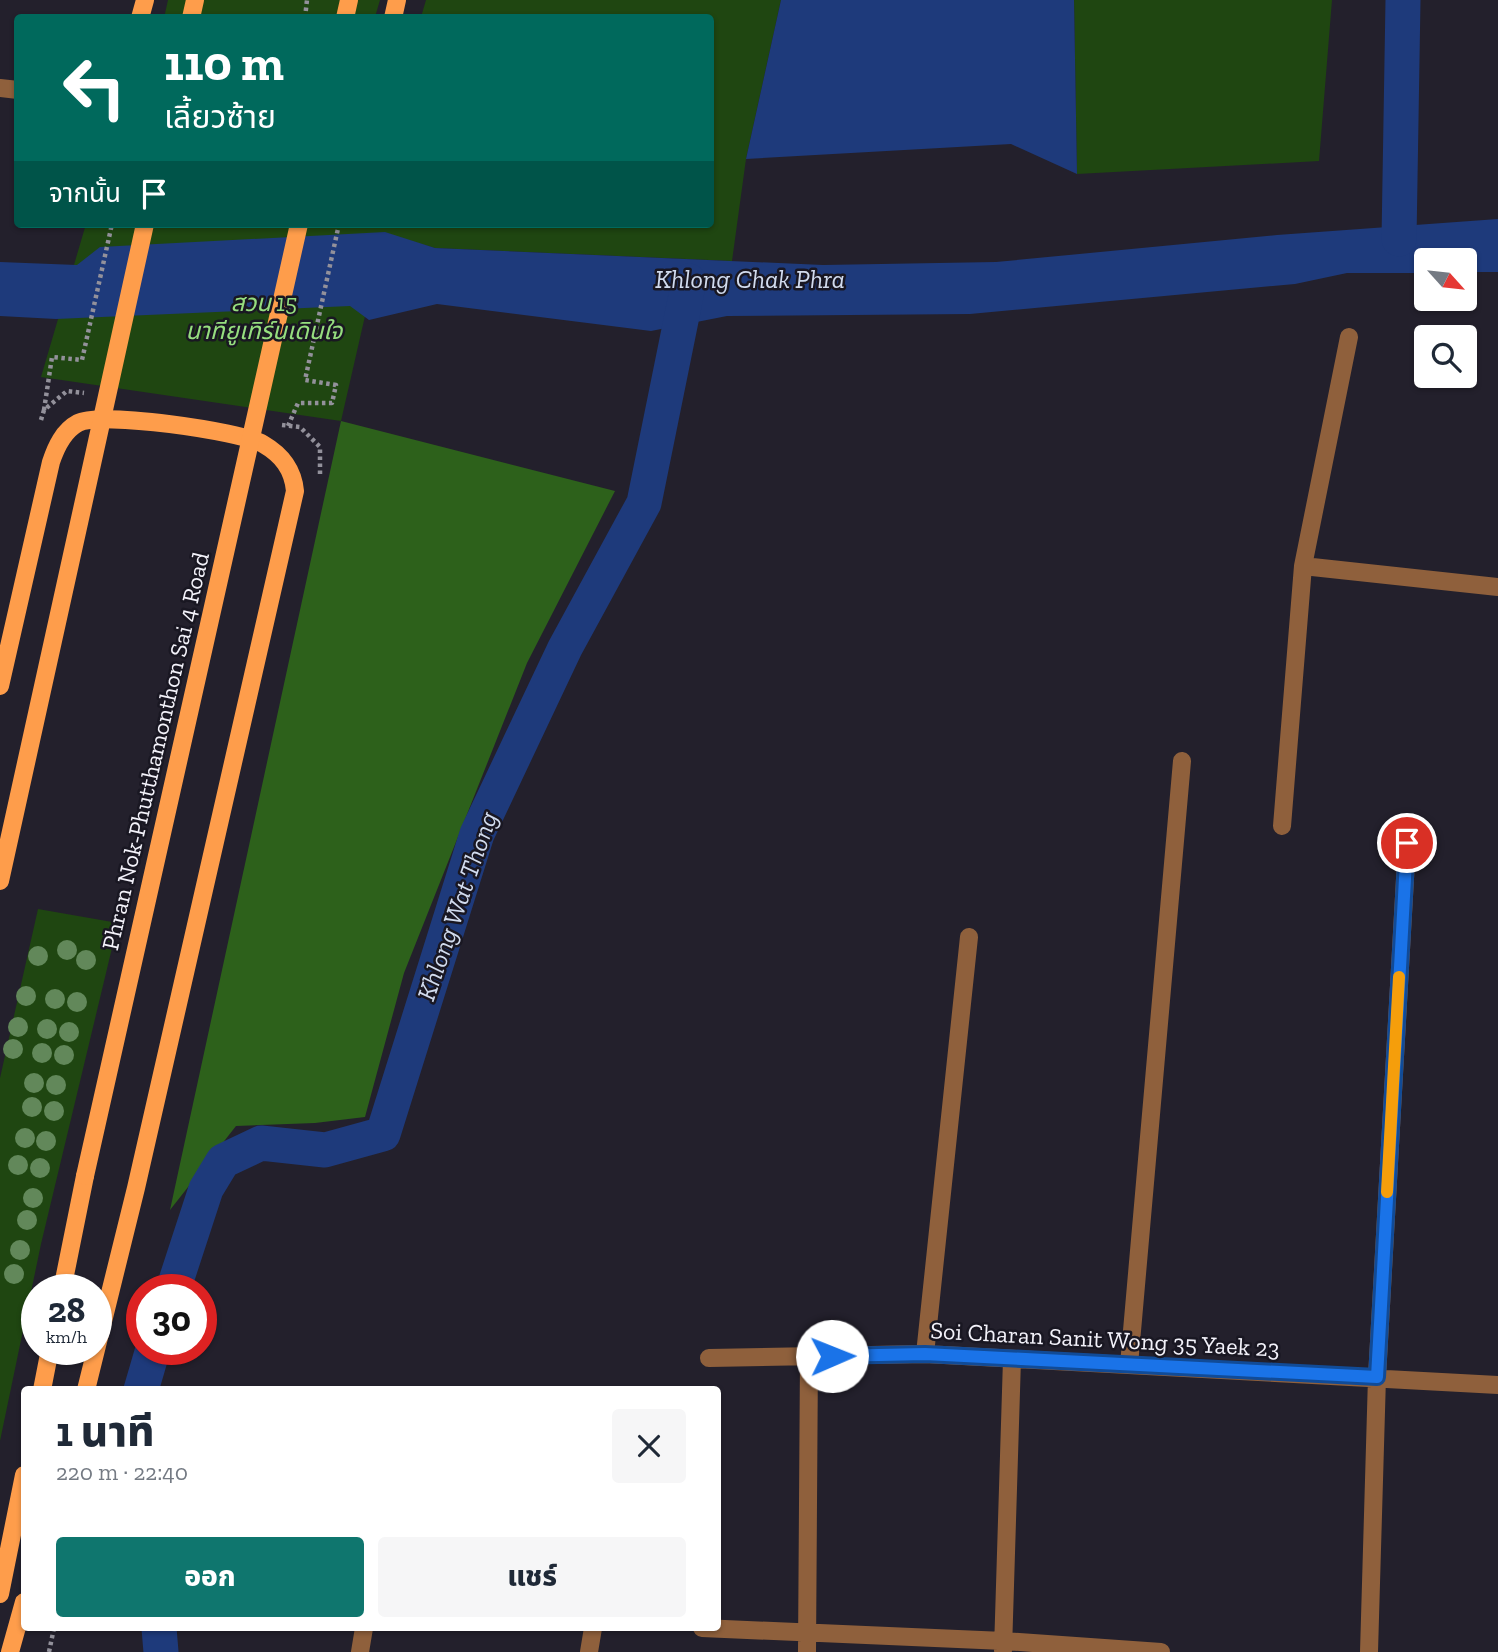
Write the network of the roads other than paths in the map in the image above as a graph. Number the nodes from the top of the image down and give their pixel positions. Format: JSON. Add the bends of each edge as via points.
{"nodes":[{"id":1,"x":144,"y":228,"type":"edge"},
{"id":2,"x":298,"y":228,"type":"edge"},
{"id":3,"x":1349,"y":337,"type":"dead end"},
{"id":4,"x":1303,"y":566,"type":"junction"},
{"id":5,"x":1498,"y":587,"type":"edge"},
{"id":6,"x":0,"y":686,"type":"edge"},
{"id":7,"x":1182,"y":761,"type":"dead end"},
{"id":8,"x":1282,"y":826,"type":"dead end"},
{"id":9,"x":1407,"y":843,"type":"dead end"},
{"id":10,"x":0,"y":881,"type":"edge"},
{"id":11,"x":969,"y":937,"type":"dead end"},
{"id":12,"x":65,"y":1274,"type":"edge"},
{"id":13,"x":925,"y":1354,"type":"junction"},
{"id":14,"x":809,"y":1356,"type":"junction"},
{"id":15,"x":709,"y":1358,"type":"dead end"},
{"id":16,"x":1012,"y":1359,"type":"junction"},
{"id":17,"x":47,"y":1365,"type":"edge"},
{"id":18,"x":1129,"y":1365,"type":"junction"},
{"id":19,"x":1377,"y":1377,"type":"junction"},
{"id":20,"x":1498,"y":1385,"type":"edge"},
{"id":21,"x":43,"y":1386,"type":"edge"},
{"id":22,"x":87,"y":1386,"type":"edge"},
{"id":23,"x":21,"y":1490,"type":"edge"},
{"id":24,"x":0,"y":1594,"type":"edge"},
{"id":25,"x":21,"y":1613,"type":"edge"},
{"id":26,"x":721,"y":1629,"type":"edge"},
{"id":27,"x":364,"y":1631,"type":"edge"},
{"id":28,"x":592,"y":1631,"type":"edge"},
{"id":29,"x":808,"y":1632,"type":"junction"},
{"id":30,"x":1004,"y":1646,"type":"edge"},
{"id":31,"x":10,"y":1652,"type":"edge"},
{"id":32,"x":360,"y":1652,"type":"edge"},
{"id":33,"x":589,"y":1652,"type":"edge"},
{"id":34,"x":807,"y":1652,"type":"edge"},
{"id":35,"x":1161,"y":1652,"type":"edge"},
{"id":36,"x":1369,"y":1652,"type":"edge"}],
"edges":[{"from":1,"to":10,"type":"main road","bridge":true},
{"from":2,"to":12,"type":"main road","name":"Phran Nok-Phutthamonthon Sai 4 Road","bridge":true},
{"from":3,"to":4,"type":"street"},
{"from":4,"to":5,"type":"street"},
{"from":4,"to":8,"type":"street"},
{"from":6,"to":22,"type":"main road","via":[[51,462],[65,433],[79,422],[120,418],[238,435],[261,443],[288,465],[295,491]]},
{"from":7,"to":18,"type":"street"},
{"from":9,"to":19,"type":"street"},
{"from":11,"to":13,"type":"street"},
{"from":13,"to":14,"type":"street","name":"Soi Charan Sanit Wong 35 Yaek 23"},
{"from":13,"to":16,"type":"street","name":"Soi Charan Sanit Wong 35 Yaek 23"},
{"from":14,"to":15,"type":"street","name":"Soi Charan Sanit Wong 35 Yaek 23"},
{"from":14,"to":29,"type":"street"},
{"from":16,"to":18,"type":"street","name":"Soi Charan Sanit Wong 35 Yaek 23"},
{"from":16,"to":30,"type":"street"},
{"from":17,"to":21,"type":"main road"},
{"from":18,"to":19,"type":"street","name":"Soi Charan Sanit Wong 35 Yaek 23"},
{"from":19,"to":20,"type":"street","name":"Soi Charan Sanit Wong 35 Yaek 23"},
{"from":19,"to":36,"type":"street"},
{"from":23,"to":24,"type":"main road"},
{"from":25,"to":31,"type":"main road"},
{"from":26,"to":29,"type":"street"},
{"from":27,"to":32,"type":"street"},
{"from":28,"to":33,"type":"street"},
{"from":29,"to":30,"type":"street"},
{"from":29,"to":34,"type":"street"},
{"from":30,"to":35,"type":"street"}]}
